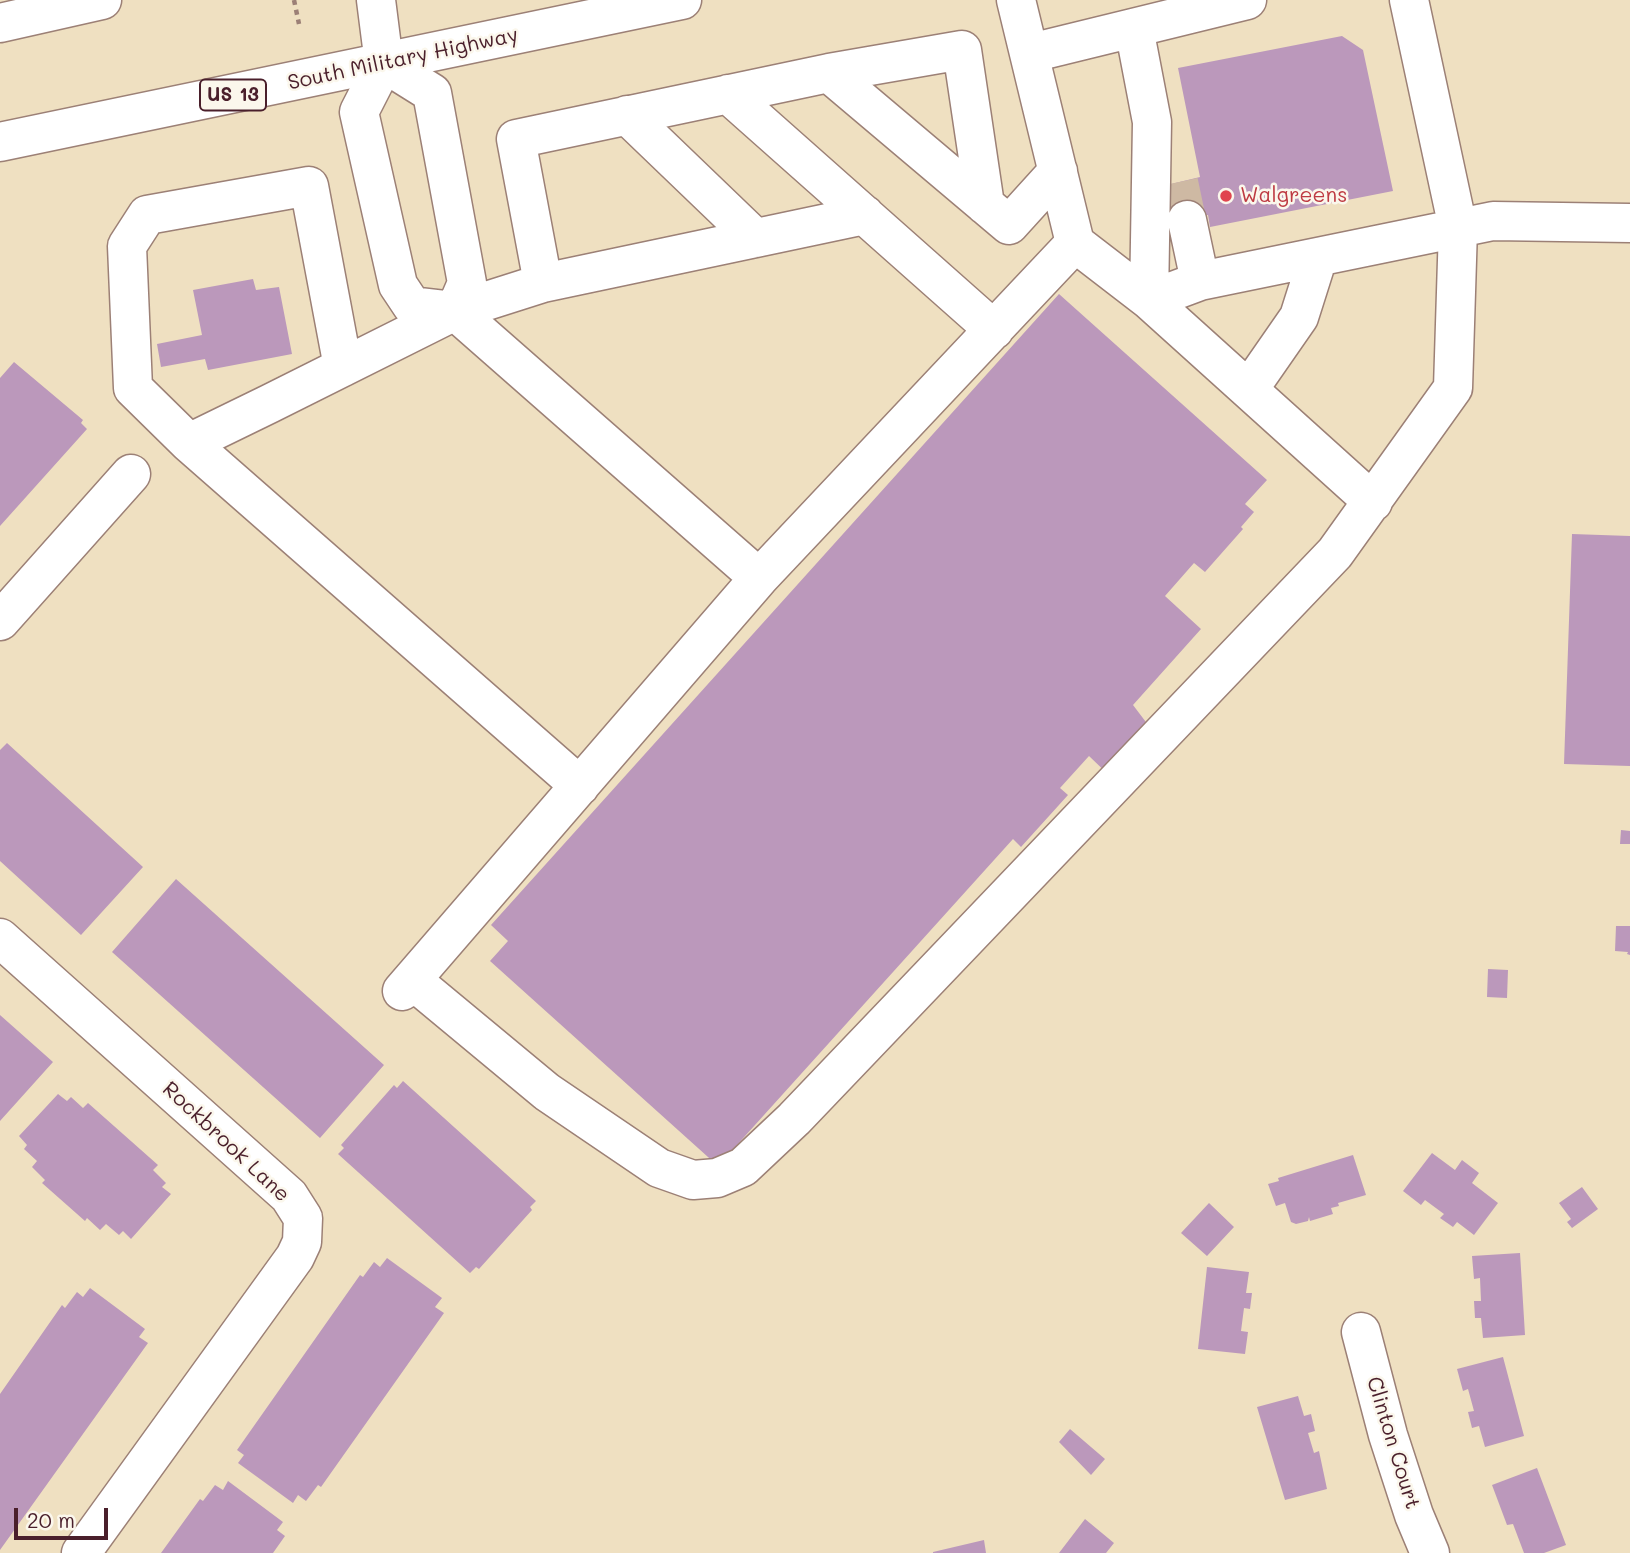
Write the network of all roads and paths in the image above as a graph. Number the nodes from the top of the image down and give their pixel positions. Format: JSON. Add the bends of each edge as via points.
{"nodes":[{"id":1,"x":102,"y":0,"type":"edge"},
{"id":2,"x":294,"y":0,"type":"edge"},
{"id":3,"x":376,"y":0,"type":"edge"},
{"id":4,"x":682,"y":0,"type":"edge"},
{"id":5,"x":1016,"y":0,"type":"edge"},
{"id":6,"x":1247,"y":0,"type":"edge"},
{"id":7,"x":1409,"y":0,"type":"edge"},
{"id":8,"x":0,"y":23,"type":"edge"},
{"id":9,"x":299,"y":24,"type":"dead end"},
{"id":10,"x":1134,"y":28,"type":"junction"},
{"id":11,"x":1031,"y":53,"type":"junction"},
{"id":12,"x":384,"y":63,"type":"junction"},
{"id":13,"x":829,"y":73,"type":"junction"},
{"id":14,"x":728,"y":94,"type":"junction"},
{"id":15,"x":627,"y":115,"type":"junction"},
{"id":16,"x":1152,"y":122,"type":"junction"},
{"id":17,"x":0,"y":142,"type":"edge"},
{"id":18,"x":1058,"y":171,"type":"junction"},
{"id":19,"x":1179,"y":182,"type":"tunnel mouth"},
{"id":20,"x":865,"y":215,"type":"junction"},
{"id":21,"x":997,"y":215,"type":"junction"},
{"id":22,"x":1187,"y":220,"type":"tunnel mouth"},
{"id":23,"x":1630,"y":223,"type":"edge"},
{"id":24,"x":1458,"y":228,"type":"junction"},
{"id":25,"x":755,"y":238,"type":"junction"},
{"id":26,"x":1065,"y":254,"type":"junction"},
{"id":27,"x":1318,"y":257,"type":"junction"},
{"id":28,"x":1200,"y":281,"type":"junction"},
{"id":29,"x":543,"y":284,"type":"junction"},
{"id":30,"x":1149,"y":300,"type":"junction"},
{"id":31,"x":455,"y":311,"type":"junction"},
{"id":32,"x":994,"y":330,"type":"junction"},
{"id":33,"x":343,"y":368,"type":"junction"},
{"id":34,"x":1248,"y":389,"type":"junction"},
{"id":35,"x":189,"y":443,"type":"junction"},
{"id":36,"x":131,"y":474,"type":"dead end"},
{"id":37,"x":1373,"y":502,"type":"junction"},
{"id":38,"x":759,"y":578,"type":"junction"},
{"id":39,"x":0,"y":621,"type":"edge"},
{"id":40,"x":580,"y":786,"type":"junction"},
{"id":41,"x":0,"y":938,"type":"edge"},
{"id":42,"x":1361,"y":1332,"type":"dead end"},
{"id":43,"x":81,"y":1553,"type":"edge"},
{"id":44,"x":1430,"y":1553,"type":"edge"}],
"edges":[{"from":1,"to":8,"type":"street"},
{"from":2,"to":9,"type":"path"},
{"from":3,"to":12,"type":"street"},
{"from":4,"to":12,"type":"street","name":"South Military Highway","number":"US 13"},
{"from":5,"to":11,"type":"street"},
{"from":6,"to":10,"type":"street"},
{"from":7,"to":24,"type":"street"},
{"from":10,"to":11,"type":"street"},
{"from":10,"to":16,"type":"street"},
{"from":11,"to":18,"type":"street"},
{"from":12,"to":17,"type":"street","name":"South Military Highway","number":"US 13"},
{"from":12,"to":31,"type":"street","via":[[432,93],[467,283]]},
{"from":12,"to":31,"type":"street","via":[[359,113],[398,285],[412,306]]},
{"from":13,"to":14,"type":"street"},
{"from":13,"to":21,"type":"street"},
{"from":13,"to":21,"type":"street","via":[[962,50]]},
{"from":14,"to":15,"type":"street"},
{"from":14,"to":20,"type":"street"},
{"from":15,"to":25,"type":"street"},
{"from":15,"to":29,"type":"street","via":[[516,139]]},
{"from":16,"to":19,"type":"street"},
{"from":16,"to":30,"type":"street"},
{"from":18,"to":21,"type":"street"},
{"from":18,"to":26,"type":"street"},
{"from":20,"to":25,"type":"street"},
{"from":20,"to":32,"type":"street"},
{"from":21,"to":26,"type":"street"},
{"from":22,"to":28,"type":"street"},
{"from":23,"to":24,"type":"street","via":[[1493,221]]},
{"from":24,"to":27,"type":"street"},
{"from":24,"to":37,"type":"street","via":[[1453,388]]},
{"from":25,"to":29,"type":"street"},
{"from":26,"to":30,"type":"street"},
{"from":26,"to":32,"type":"street"},
{"from":27,"to":28,"type":"street"},
{"from":27,"to":34,"type":"street","via":[[1299,317]]},
{"from":28,"to":30,"type":"street"},
{"from":29,"to":31,"type":"street"},
{"from":30,"to":34,"type":"street"},
{"from":31,"to":33,"type":"street"},
{"from":31,"to":38,"type":"street"},
{"from":32,"to":38,"type":"street"},
{"from":33,"to":35,"type":"street"},
{"from":33,"to":35,"type":"street","via":[[309,186],[147,215],[127,246],[133,388]]},
{"from":34,"to":37,"type":"street"},
{"from":35,"to":40,"type":"street"},
{"from":36,"to":39,"type":"street"},
{"from":37,"to":40,"type":"street","via":[[1335,553],[794,1119],[743,1167],[717,1178],[693,1180],[659,1168],[547,1092],[407,985]]},
{"from":38,"to":40,"type":"street"},
{"from":41,"to":43,"type":"street","name":"Rockbrook Lane","via":[[289,1196],[303,1218],[302,1242],[295,1257]]},
{"from":42,"to":44,"type":"street","name":"Clinton Court","via":[[1388,1435]]}]}
